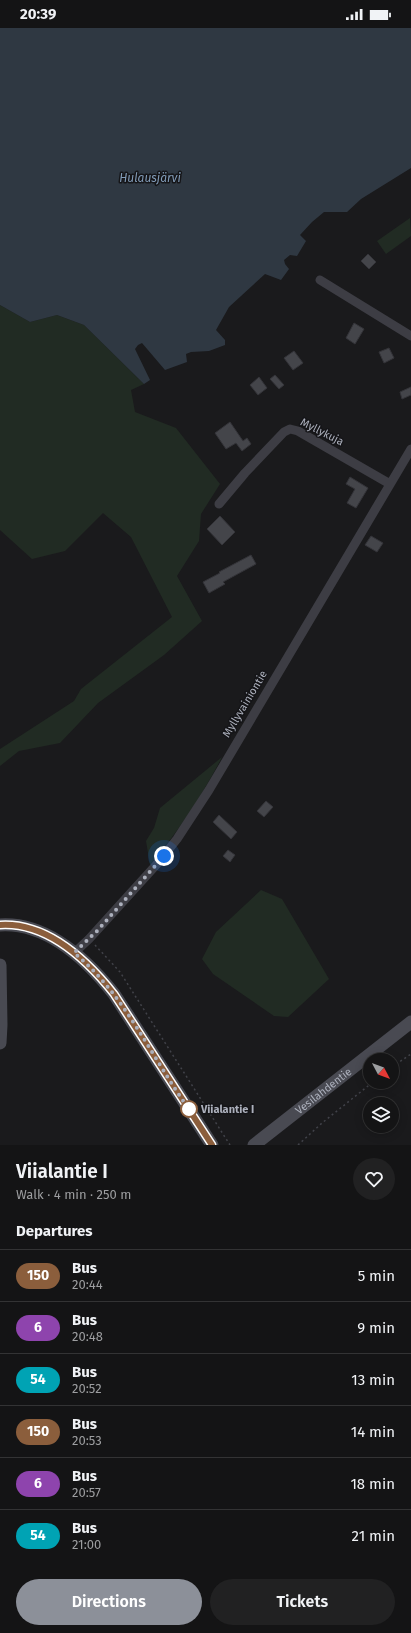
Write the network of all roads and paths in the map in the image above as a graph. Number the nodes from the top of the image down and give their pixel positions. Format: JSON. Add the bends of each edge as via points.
{"nodes":[{"id":1,"x":320,"y":280,"type":"dead end"},
{"id":2,"x":411,"y":336,"type":"edge"},
{"id":3,"x":411,"y":449,"type":"edge"},
{"id":4,"x":390,"y":484,"type":"junction"},
{"id":5,"x":220,"y":504,"type":"dead end"},
{"id":6,"x":0,"y":925,"type":"edge"},
{"id":7,"x":89,"y":939,"type":"junction"},
{"id":8,"x":74,"y":953,"type":"junction"},
{"id":9,"x":0,"y":965,"type":"edge"},
{"id":10,"x":411,"y":1022,"type":"edge"},
{"id":11,"x":0,"y":1043,"type":"edge"},
{"id":12,"x":411,"y":1054,"type":"edge"},
{"id":13,"x":399,"y":1062,"type":"edge"},
{"id":14,"x":364,"y":1089,"type":"edge"},
{"id":15,"x":212,"y":1145,"type":"edge"},
{"id":16,"x":230,"y":1145,"type":"edge"},
{"id":17,"x":254,"y":1145,"type":"edge"},
{"id":18,"x":298,"y":1145,"type":"edge"}],
"edges":[{"from":1,"to":2,"type":"street"},
{"from":3,"to":4,"type":"street","name":"Myllyvainiontie"},
{"from":4,"to":5,"type":"street","name":"Myllykuja","via":[[298,431],[290,429],[284,432],[245,473]]},
{"from":4,"to":7,"type":"street","name":"Myllyvainiontie","via":[[213,783],[177,839],[153,870]]},
{"from":6,"to":8,"type":"main road","via":[[14,924],[46,934]]},
{"from":7,"to":8,"type":"street","name":"Myllyvainiontie"},
{"from":7,"to":16,"type":"path","via":[[120,972]]},
{"from":8,"to":15,"type":"main road","via":[[92,968],[114,994]]},
{"from":9,"to":11,"type":"main road"},
{"from":10,"to":17,"type":"main road","name":"Vesilahdentie"},
{"from":12,"to":13,"type":"path"},
{"from":14,"to":18,"type":"path"}]}
